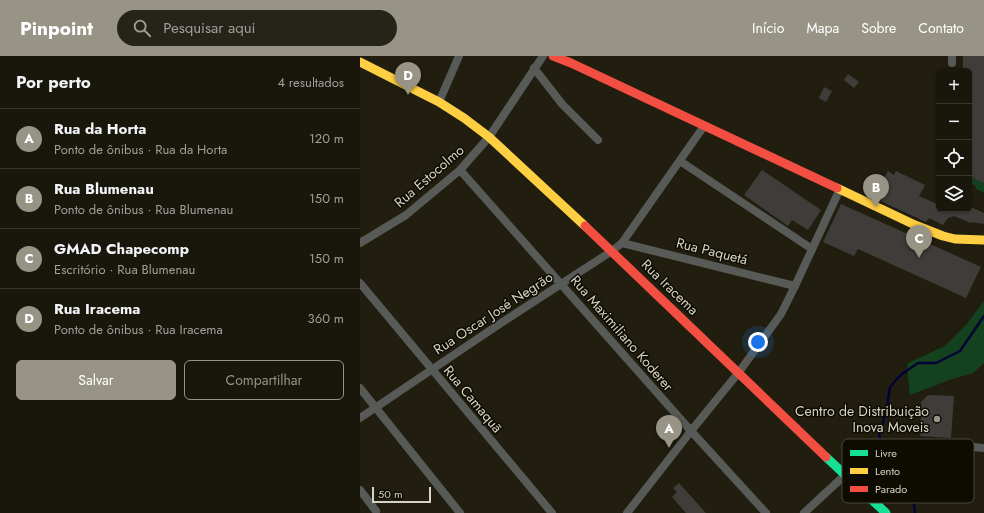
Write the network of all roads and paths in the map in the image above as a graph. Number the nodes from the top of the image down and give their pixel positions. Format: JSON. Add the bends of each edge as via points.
{"nodes":[{"id":1,"x":459,"y":56,"type":"edge"},
{"id":2,"x":543,"y":56,"type":"edge"},
{"id":3,"x":553,"y":56,"type":"edge"},
{"id":4,"x":360,"y":62,"type":"edge"},
{"id":5,"x":534,"y":68,"type":"junction"},
{"id":6,"x":439,"y":102,"type":"junction"},
{"id":7,"x":704,"y":126,"type":"junction"},
{"id":8,"x":489,"y":137,"type":"junction"},
{"id":9,"x":598,"y":140,"type":"dead end"},
{"id":10,"x":680,"y":161,"type":"junction"},
{"id":11,"x":460,"y":170,"type":"junction"},
{"id":12,"x":840,"y":189,"type":"junction"},
{"id":13,"x":984,"y":240,"type":"edge"},
{"id":14,"x":360,"y":243,"type":"edge"},
{"id":15,"x":622,"y":244,"type":"junction"},
{"id":16,"x":812,"y":249,"type":"junction"},
{"id":17,"x":612,"y":251,"type":"junction"},
{"id":18,"x":360,"y":283,"type":"edge"},
{"id":19,"x":561,"y":284,"type":"junction"},
{"id":20,"x":795,"y":286,"type":"junction"},
{"id":21,"x":432,"y":369,"type":"junction"},
{"id":22,"x":739,"y":372,"type":"junction"},
{"id":23,"x":360,"y":388,"type":"edge"},
{"id":24,"x":375,"y":407,"type":"junction"},
{"id":25,"x":360,"y":418,"type":"edge"},
{"id":26,"x":691,"y":432,"type":"junction"},
{"id":27,"x":974,"y":447,"type":"dead end"},
{"id":28,"x":984,"y":448,"type":"edge"},
{"id":29,"x":842,"y":472,"type":"edge"},
{"id":30,"x":842,"y":478,"type":"edge"},
{"id":31,"x":360,"y":490,"type":"edge"},
{"id":32,"x":875,"y":503,"type":"edge"},
{"id":33,"x":376,"y":511,"type":"dead end"},
{"id":34,"x":460,"y":513,"type":"edge"},
{"id":35,"x":552,"y":513,"type":"edge"},
{"id":36,"x":627,"y":513,"type":"edge"},
{"id":37,"x":766,"y":513,"type":"edge"},
{"id":38,"x":804,"y":513,"type":"edge"},
{"id":39,"x":886,"y":513,"type":"edge"}],
"edges":[{"from":1,"to":6,"type":"street"},
{"from":2,"to":5,"type":"street","name":"Rua Estocolmo"},
{"from":3,"to":7,"type":"street"},
{"from":4,"to":6,"type":"street","name":"Rua Iracema"},
{"from":5,"to":8,"type":"street","name":"Rua Estocolmo"},
{"from":5,"to":9,"type":"street","via":[[562,104]]},
{"from":6,"to":8,"type":"street","name":"Rua Iracema"},
{"from":7,"to":10,"type":"street","name":"Rua Oscar José Negrão"},
{"from":7,"to":12,"type":"street"},
{"from":8,"to":11,"type":"street","name":"Rua Estocolmo"},
{"from":8,"to":17,"type":"street","name":"Rua Iracema"},
{"from":10,"to":15,"type":"street","name":"Rua Oscar José Negrão"},
{"from":10,"to":16,"type":"street"},
{"from":11,"to":14,"type":"street","name":"Rua Estocolmo","via":[[406,214]]},
{"from":11,"to":19,"type":"street","name":"Rua Maximiliano Koderer"},
{"from":12,"to":13,"type":"street","via":[[931,232],[955,239]]},
{"from":12,"to":16,"type":"street"},
{"from":15,"to":17,"type":"street","name":"Rua Oscar José Negrão"},
{"from":15,"to":20,"type":"street","name":"Rua Paquetá"},
{"from":16,"to":20,"type":"street"},
{"from":17,"to":19,"type":"street","name":"Rua Oscar José Negrão"},
{"from":17,"to":22,"type":"street","name":"Rua Iracema"},
{"from":18,"to":21,"type":"street","name":"Rua Camaquã"},
{"from":19,"to":21,"type":"street","name":"Rua Oscar José Negrão"},
{"from":19,"to":26,"type":"street","name":"Rua Maximiliano Koderer"},
{"from":20,"to":22,"type":"street","via":[[781,314]]},
{"from":21,"to":24,"type":"street","name":"Rua Oscar José Negrão"},
{"from":21,"to":35,"type":"street","name":"Rua Camaquã"},
{"from":22,"to":26,"type":"street"},
{"from":22,"to":29,"type":"street","name":"Rua Iracema"},
{"from":23,"to":24,"type":"street"},
{"from":24,"to":25,"type":"street","name":"Rua Oscar José Negrão"},
{"from":24,"to":34,"type":"street"},
{"from":26,"to":36,"type":"street"},
{"from":26,"to":37,"type":"street","name":"Rua Maximiliano Koderer"},
{"from":27,"to":28,"type":"street"},
{"from":30,"to":38,"type":"street"},
{"from":31,"to":33,"type":"street"},
{"from":32,"to":39,"type":"street","name":"Rua Iracema"}]}
